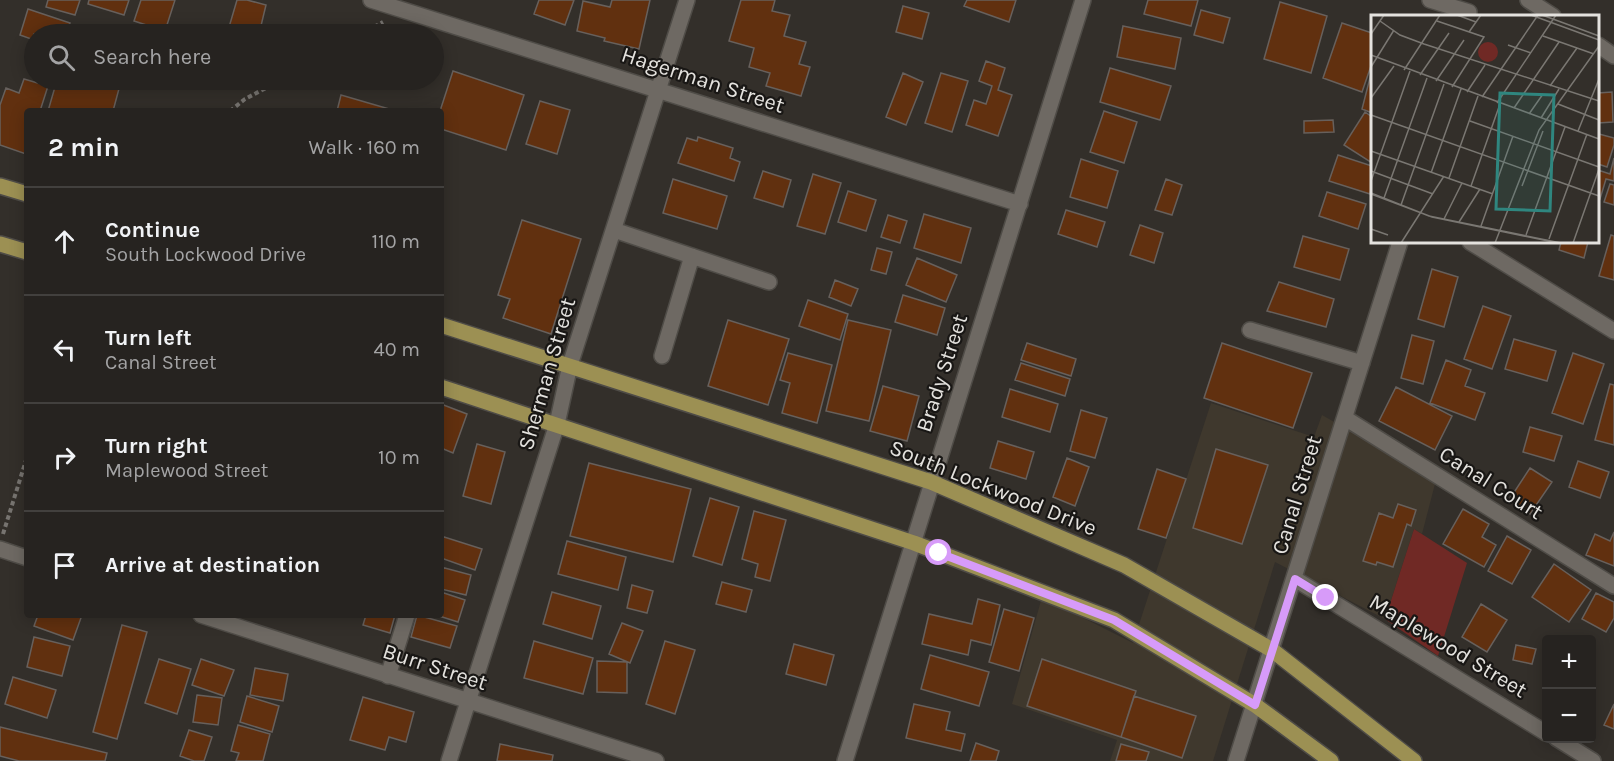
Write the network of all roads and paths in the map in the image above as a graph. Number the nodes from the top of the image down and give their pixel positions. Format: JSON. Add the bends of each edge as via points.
{"nodes":[{"id":1,"x":371,"y":0,"type":"edge"},
{"id":2,"x":687,"y":0,"type":"edge"},
{"id":3,"x":1083,"y":0,"type":"edge"},
{"id":4,"x":1430,"y":0,"type":"edge"},
{"id":5,"x":1528,"y":0,"type":"edge"},
{"id":6,"x":1470,"y":10,"type":"edge"},
{"id":7,"x":1551,"y":15,"type":"edge"},
{"id":8,"x":387,"y":20,"type":"dead end"},
{"id":9,"x":380,"y":24,"type":"edge"},
{"id":10,"x":1599,"y":46,"type":"edge"},
{"id":11,"x":1614,"y":56,"type":"edge"},
{"id":12,"x":659,"y":89,"type":"junction"},
{"id":13,"x":262,"y":90,"type":"edge"},
{"id":14,"x":234,"y":108,"type":"edge"},
{"id":15,"x":0,"y":186,"type":"edge"},
{"id":16,"x":24,"y":193,"type":"edge"},
{"id":17,"x":1020,"y":204,"type":"junction"},
{"id":18,"x":614,"y":230,"type":"junction"},
{"id":19,"x":1400,"y":243,"type":"edge"},
{"id":20,"x":1472,"y":243,"type":"edge"},
{"id":21,"x":0,"y":244,"type":"edge"},
{"id":22,"x":24,"y":251,"type":"edge"},
{"id":23,"x":692,"y":256,"type":"junction"},
{"id":24,"x":769,"y":282,"type":"dead end"},
{"id":25,"x":444,"y":326,"type":"edge"},
{"id":26,"x":1250,"y":330,"type":"dead end"},
{"id":27,"x":1614,"y":331,"type":"edge"},
{"id":28,"x":662,"y":356,"type":"dead end"},
{"id":29,"x":1362,"y":363,"type":"junction"},
{"id":30,"x":570,"y":365,"type":"junction"},
{"id":31,"x":444,"y":388,"type":"edge"},
{"id":32,"x":1345,"y":418,"type":"junction"},
{"id":33,"x":557,"y":424,"type":"junction"},
{"id":34,"x":24,"y":467,"type":"edge"},
{"id":35,"x":931,"y":482,"type":"junction"},
{"id":36,"x":914,"y":543,"type":"junction"},
{"id":37,"x":1,"y":544,"type":"edge"},
{"id":38,"x":24,"y":556,"type":"edge"},
{"id":39,"x":1295,"y":579,"type":"junction"},
{"id":40,"x":1614,"y":586,"type":"edge"},
{"id":41,"x":210,"y":618,"type":"edge"},
{"id":42,"x":406,"y":618,"type":"edge"},
{"id":43,"x":1272,"y":650,"type":"junction"},
{"id":44,"x":388,"y":676,"type":"junction"},
{"id":45,"x":468,"y":702,"type":"junction"},
{"id":46,"x":1255,"y":705,"type":"junction"},
{"id":47,"x":1542,"y":731,"type":"edge"},
{"id":48,"x":1564,"y":743,"type":"edge"},
{"id":49,"x":449,"y":761,"type":"edge"},
{"id":50,"x":656,"y":761,"type":"edge"},
{"id":51,"x":845,"y":761,"type":"edge"},
{"id":52,"x":1236,"y":761,"type":"edge"},
{"id":53,"x":1331,"y":761,"type":"edge"},
{"id":54,"x":1414,"y":761,"type":"edge"},
{"id":55,"x":1593,"y":761,"type":"edge"}],
"edges":[{"from":1,"to":12,"type":"street","name":"Hagerman Street"},
{"from":2,"to":12,"type":"street","name":"Sherman Street"},
{"from":3,"to":17,"type":"street","name":"Brady Street"},
{"from":4,"to":6,"type":"street"},
{"from":5,"to":7,"type":"street"},
{"from":8,"to":9,"type":"path"},
{"from":10,"to":11,"type":"street"},
{"from":12,"to":17,"type":"street","name":"Hagerman Street"},
{"from":12,"to":18,"type":"street","name":"Sherman Street"},
{"from":13,"to":14,"type":"path"},
{"from":15,"to":16,"type":"main road"},
{"from":17,"to":35,"type":"street","name":"Brady Street"},
{"from":18,"to":23,"type":"street"},
{"from":18,"to":30,"type":"street","name":"Sherman Street"},
{"from":19,"to":29,"type":"street","name":"Canal Street"},
{"from":20,"to":27,"type":"street"},
{"from":21,"to":22,"type":"main road"},
{"from":23,"to":24,"type":"street"},
{"from":23,"to":28,"type":"street"},
{"from":25,"to":30,"type":"main road","name":"South Lockwood Drive"},
{"from":26,"to":29,"type":"street"},
{"from":29,"to":32,"type":"street","name":"Canal Street"},
{"from":30,"to":33,"type":"street","name":"Sherman Street"},
{"from":30,"to":35,"type":"main road","name":"South Lockwood Drive"},
{"from":31,"to":33,"type":"main road"},
{"from":32,"to":39,"type":"street","name":"Canal Street"},
{"from":32,"to":40,"type":"street","name":"Canal Court"},
{"from":33,"to":36,"type":"main road"},
{"from":33,"to":45,"type":"street","name":"Sherman Street"},
{"from":34,"to":37,"type":"path"},
{"from":35,"to":36,"type":"street","name":"Brady Street"},
{"from":35,"to":43,"type":"main road","name":"South Lockwood Drive","via":[[1124,566]]},
{"from":36,"to":46,"type":"main road","via":[[1114,620]]},
{"from":36,"to":51,"type":"street","name":"Brady Street"},
{"from":37,"to":38,"type":"street"},
{"from":39,"to":43,"type":"street","name":"Canal Street"},
{"from":39,"to":47,"type":"street","name":"Maplewood Street"},
{"from":41,"to":44,"type":"street","name":"Burr Street"},
{"from":42,"to":44,"type":"street"},
{"from":43,"to":46,"type":"street","name":"Canal Street"},
{"from":43,"to":54,"type":"main road","name":"South Lockwood Drive"},
{"from":44,"to":45,"type":"street","name":"Burr Street"},
{"from":45,"to":49,"type":"street","name":"Sherman Street"},
{"from":45,"to":50,"type":"street","name":"Burr Street"},
{"from":46,"to":52,"type":"street","name":"Canal Street"},
{"from":46,"to":53,"type":"main road"},
{"from":48,"to":55,"type":"street"}]}
